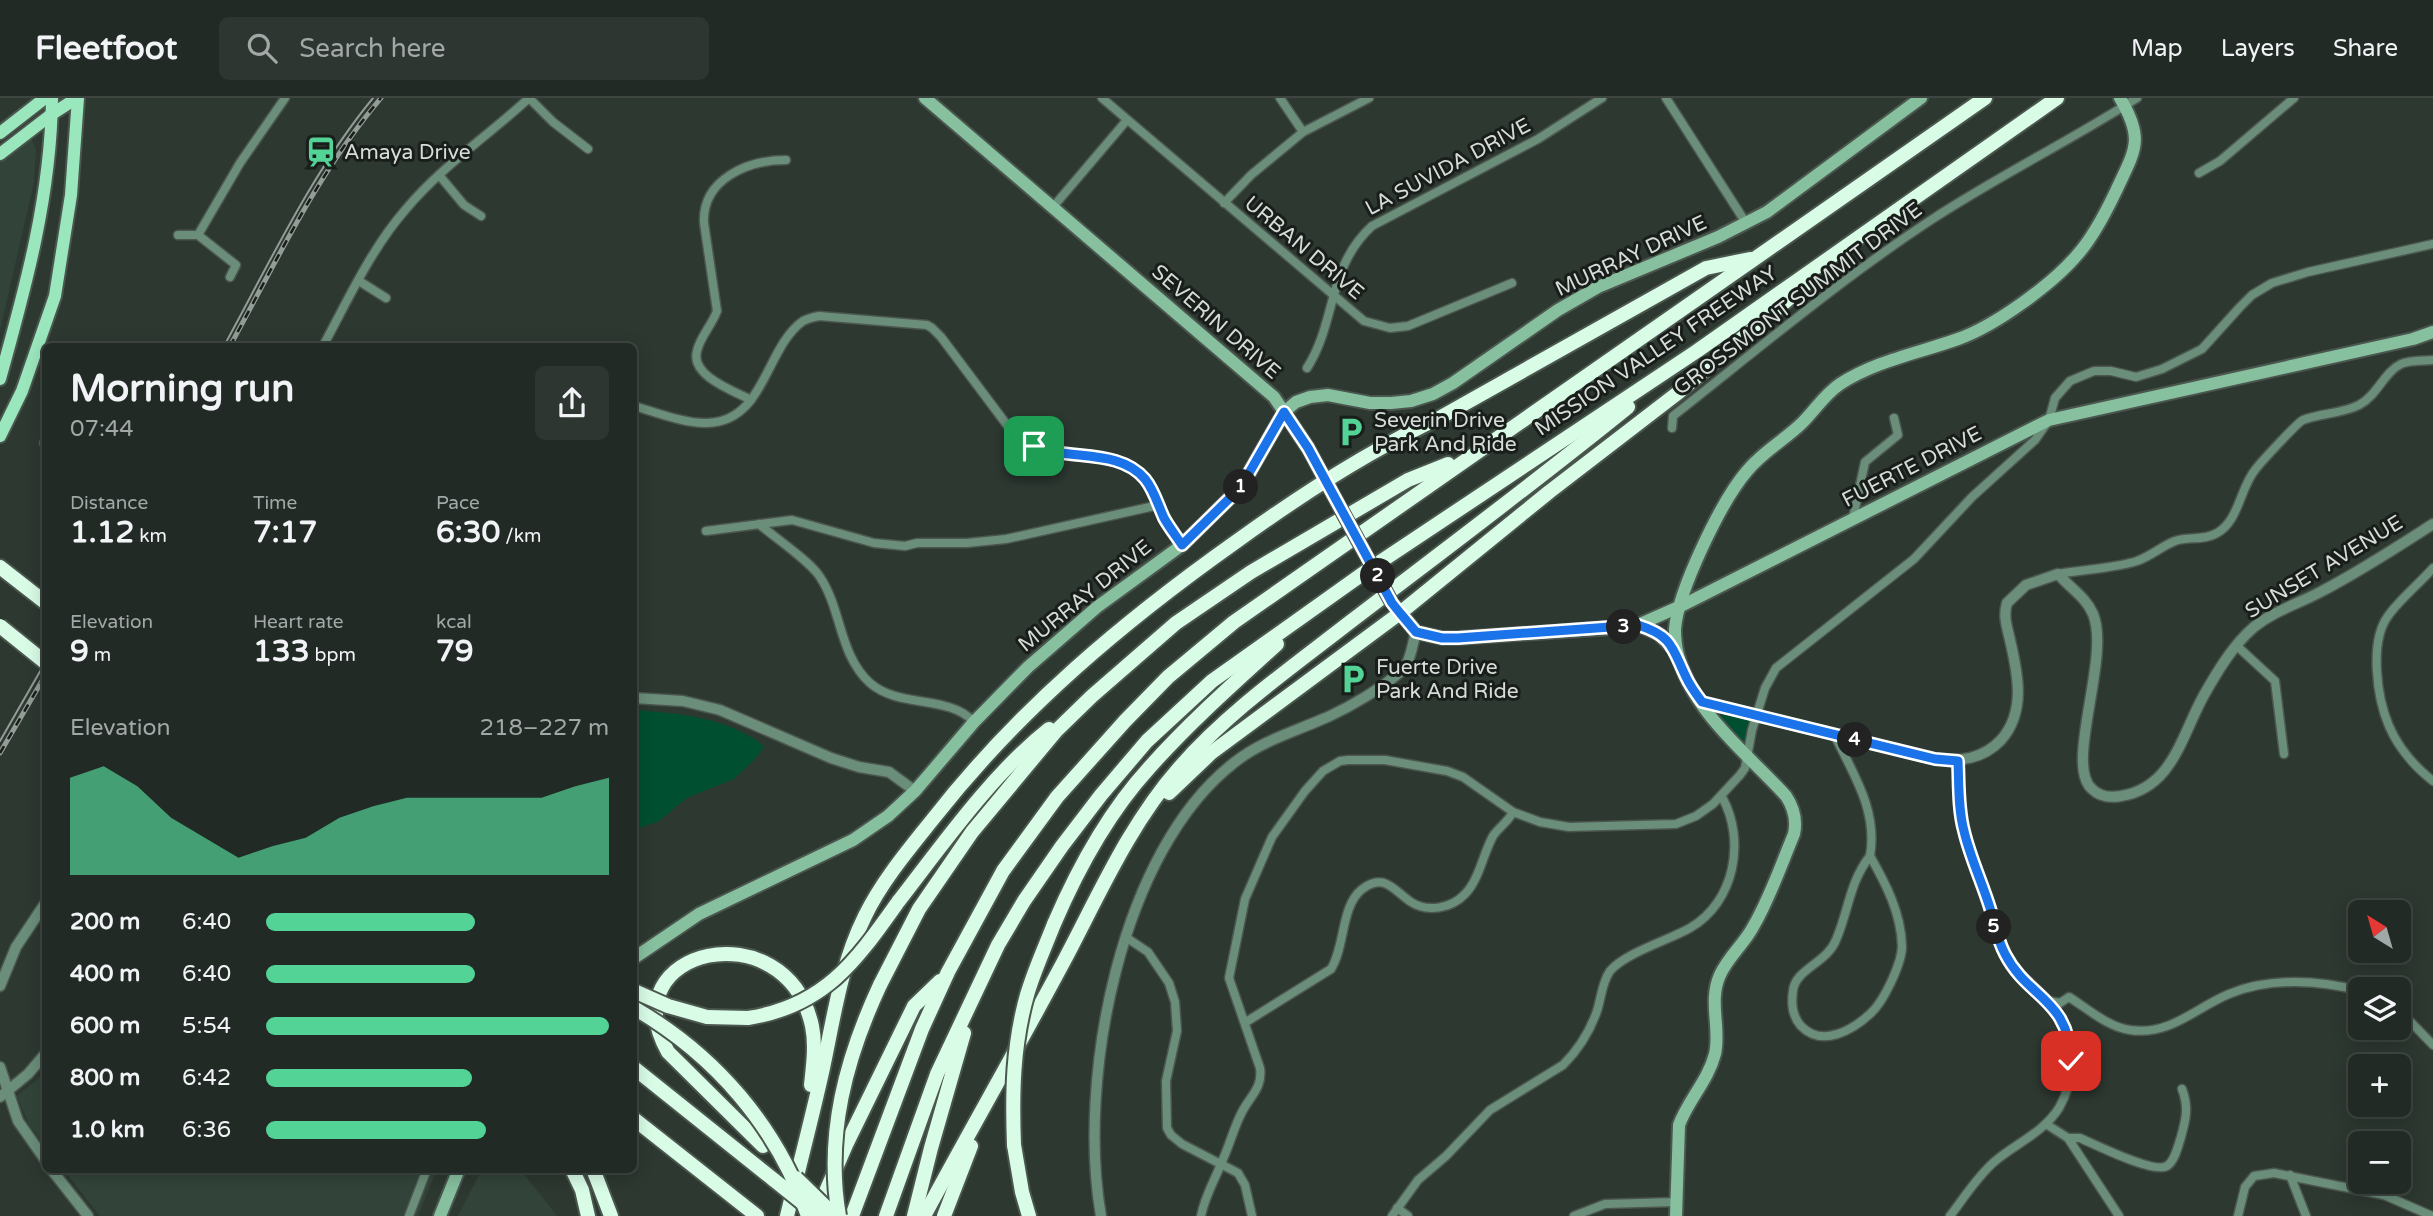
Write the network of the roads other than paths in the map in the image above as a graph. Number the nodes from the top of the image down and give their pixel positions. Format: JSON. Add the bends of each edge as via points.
{"nodes":[{"id":1,"x":45,"y":98,"type":"edge"},
{"id":2,"x":52,"y":98,"type":"edge"},
{"id":3,"x":78,"y":98,"type":"edge"},
{"id":4,"x":285,"y":98,"type":"edge"},
{"id":5,"x":529,"y":98,"type":"edge"},
{"id":6,"x":925,"y":98,"type":"edge"},
{"id":7,"x":1102,"y":98,"type":"edge"},
{"id":8,"x":1280,"y":98,"type":"edge"},
{"id":9,"x":1369,"y":98,"type":"edge"},
{"id":10,"x":1602,"y":98,"type":"edge"},
{"id":11,"x":1666,"y":98,"type":"edge"},
{"id":12,"x":1921,"y":98,"type":"edge"},
{"id":13,"x":1985,"y":98,"type":"edge"},
{"id":14,"x":2057,"y":98,"type":"edge"},
{"id":15,"x":2137,"y":98,"type":"edge"},
{"id":16,"x":2294,"y":98,"type":"edge"},
{"id":17,"x":2123,"y":102,"type":"edge"},
{"id":18,"x":52,"y":114,"type":"junction"},
{"id":19,"x":1127,"y":120,"type":"junction"},
{"id":20,"x":1303,"y":132,"type":"junction"},
{"id":21,"x":0,"y":133,"type":"edge"},
{"id":22,"x":588,"y":149,"type":"dead end"},
{"id":23,"x":0,"y":154,"type":"edge"},
{"id":24,"x":786,"y":160,"type":"dead end"},
{"id":25,"x":2199,"y":173,"type":"dead end"},
{"id":26,"x":439,"y":175,"type":"junction"},
{"id":27,"x":1224,"y":203,"type":"junction"},
{"id":28,"x":1053,"y":207,"type":"junction"},
{"id":29,"x":481,"y":216,"type":"dead end"},
{"id":30,"x":1746,"y":223,"type":"junction"},
{"id":31,"x":1874,"y":227,"type":"junction"},
{"id":32,"x":177,"y":235,"type":"dead end"},
{"id":33,"x":198,"y":235,"type":"junction"},
{"id":34,"x":2433,"y":244,"type":"edge"},
{"id":35,"x":1755,"y":258,"type":"junction"},
{"id":36,"x":230,"y":278,"type":"dead end"},
{"id":37,"x":359,"y":281,"type":"junction"},
{"id":38,"x":1512,"y":283,"type":"dead end"},
{"id":39,"x":1332,"y":295,"type":"junction"},
{"id":40,"x":386,"y":298,"type":"dead end"},
{"id":41,"x":2433,"y":332,"type":"edge"},
{"id":42,"x":325,"y":343,"type":"edge"},
{"id":43,"x":1697,"y":351,"type":"junction"},
{"id":44,"x":2433,"y":360,"type":"edge"},
{"id":45,"x":1307,"y":368,"type":"dead end"},
{"id":46,"x":0,"y":379,"type":"edge"},
{"id":47,"x":751,"y":400,"type":"junction"},
{"id":48,"x":637,"y":406,"type":"edge"},
{"id":49,"x":1284,"y":412,"type":"junction"},
{"id":50,"x":1894,"y":418,"type":"dead end"},
{"id":51,"x":2049,"y":420,"type":"junction"},
{"id":52,"x":1672,"y":428,"type":"dead end"},
{"id":53,"x":0,"y":436,"type":"edge"},
{"id":54,"x":1472,"y":454,"type":"junction"},
{"id":55,"x":1326,"y":479,"type":"junction"},
{"id":56,"x":1158,"y":505,"type":"junction"},
{"id":57,"x":1853,"y":518,"type":"junction"},
{"id":58,"x":758,"y":524,"type":"junction"},
{"id":59,"x":2433,"y":524,"type":"edge"},
{"id":60,"x":706,"y":531,"type":"dead end"},
{"id":61,"x":1182,"y":545,"type":"junction"},
{"id":62,"x":0,"y":567,"type":"edge"},
{"id":63,"x":2433,"y":568,"type":"edge"},
{"id":64,"x":2058,"y":574,"type":"junction"},
{"id":65,"x":42,"y":600,"type":"edge"},
{"id":66,"x":1319,"y":605,"type":"junction"},
{"id":67,"x":1681,"y":606,"type":"junction"},
{"id":68,"x":1396,"y":608,"type":"junction"},
{"id":69,"x":1638,"y":625,"type":"junction"},
{"id":70,"x":0,"y":626,"type":"edge"},
{"id":71,"x":1416,"y":632,"type":"junction"},
{"id":72,"x":2237,"y":646,"type":"junction"},
{"id":73,"x":1677,"y":653,"type":"junction"},
{"id":74,"x":42,"y":660,"type":"edge"},
{"id":75,"x":1092,"y":696,"type":"junction"},
{"id":76,"x":637,"y":698,"type":"edge"},
{"id":77,"x":1702,"y":702,"type":"junction"},
{"id":78,"x":1756,"y":716,"type":"junction"},
{"id":79,"x":974,"y":722,"type":"junction"},
{"id":80,"x":1833,"y":734,"type":"junction"},
{"id":81,"x":2284,"y":754,"type":"dead end"},
{"id":82,"x":1747,"y":756,"type":"junction"},
{"id":83,"x":1958,"y":761,"type":"junction"},
{"id":84,"x":2433,"y":781,"type":"edge"},
{"id":85,"x":915,"y":791,"type":"junction"},
{"id":86,"x":1722,"y":797,"type":"junction"},
{"id":87,"x":1513,"y":812,"type":"junction"},
{"id":88,"x":1870,"y":856,"type":"junction"},
{"id":89,"x":1108,"y":880,"type":"junction"},
{"id":90,"x":42,"y":908,"type":"edge"},
{"id":91,"x":1127,"y":938,"type":"junction"},
{"id":92,"x":637,"y":956,"type":"edge"},
{"id":93,"x":948,"y":972,"type":"junction"},
{"id":94,"x":0,"y":986,"type":"edge"},
{"id":95,"x":2348,"y":988,"type":"edge"},
{"id":96,"x":976,"y":991,"type":"junction"},
{"id":97,"x":637,"y":992,"type":"edge"},
{"id":98,"x":2048,"y":1001,"type":"junction"},
{"id":99,"x":637,"y":1010,"type":"edge"},
{"id":100,"x":1246,"y":1021,"type":"junction"},
{"id":101,"x":2411,"y":1022,"type":"edge"},
{"id":102,"x":2433,"y":1045,"type":"edge"},
{"id":103,"x":42,"y":1058,"type":"edge"},
{"id":104,"x":0,"y":1067,"type":"edge"},
{"id":105,"x":1006,"y":1068,"type":"junction"},
{"id":106,"x":637,"y":1070,"type":"edge"},
{"id":107,"x":2182,"y":1089,"type":"dead end"},
{"id":108,"x":3,"y":1094,"type":"edge"},
{"id":109,"x":637,"y":1121,"type":"edge"},
{"id":110,"x":2046,"y":1125,"type":"junction"},
{"id":111,"x":806,"y":1136,"type":"junction"},
{"id":112,"x":2068,"y":1138,"type":"junction"},
{"id":113,"x":42,"y":1156,"type":"edge"},
{"id":114,"x":1222,"y":1163,"type":"junction"},
{"id":115,"x":54,"y":1173,"type":"edge"},
{"id":116,"x":425,"y":1173,"type":"edge"},
{"id":117,"x":457,"y":1173,"type":"edge"},
{"id":118,"x":574,"y":1173,"type":"edge"},
{"id":119,"x":595,"y":1173,"type":"edge"},
{"id":120,"x":2290,"y":1175,"type":"junction"},
{"id":121,"x":1676,"y":1202,"type":"junction"},
{"id":122,"x":1394,"y":1212,"type":"edge"},
{"id":123,"x":88,"y":1216,"type":"edge"},
{"id":124,"x":409,"y":1216,"type":"edge"},
{"id":125,"x":439,"y":1216,"type":"edge"},
{"id":126,"x":588,"y":1216,"type":"edge"},
{"id":127,"x":611,"y":1216,"type":"edge"},
{"id":128,"x":757,"y":1216,"type":"edge"},
{"id":129,"x":787,"y":1216,"type":"edge"},
{"id":130,"x":808,"y":1216,"type":"edge"},
{"id":131,"x":817,"y":1216,"type":"edge"},
{"id":132,"x":837,"y":1216,"type":"edge"},
{"id":133,"x":852,"y":1216,"type":"edge"},
{"id":134,"x":886,"y":1216,"type":"edge"},
{"id":135,"x":914,"y":1216,"type":"edge"},
{"id":136,"x":924,"y":1216,"type":"edge"},
{"id":137,"x":944,"y":1216,"type":"edge"},
{"id":138,"x":1029,"y":1216,"type":"edge"},
{"id":139,"x":1101,"y":1216,"type":"edge"},
{"id":140,"x":1200,"y":1216,"type":"edge"},
{"id":141,"x":1252,"y":1216,"type":"edge"},
{"id":142,"x":1408,"y":1216,"type":"edge"},
{"id":143,"x":1574,"y":1216,"type":"edge"},
{"id":144,"x":1675,"y":1216,"type":"edge"},
{"id":145,"x":1950,"y":1216,"type":"edge"},
{"id":146,"x":2119,"y":1216,"type":"edge"},
{"id":147,"x":2238,"y":1216,"type":"edge"},
{"id":148,"x":2306,"y":1216,"type":"edge"},
{"id":149,"x":2431,"y":1216,"type":"edge"}],
"edges":[{"from":1,"to":21,"type":"main road"},
{"from":2,"to":18,"type":"main road"},
{"from":3,"to":18,"type":"main road"},
{"from":3,"to":53,"type":"main road","via":[[71,195],[55,296],[22,391]]},
{"from":4,"to":33,"type":"street"},
{"from":5,"to":22,"type":"street"},
{"from":5,"to":26,"type":"street"},
{"from":6,"to":28,"type":"main road","name":"SEVERIN DRIVE"},
{"from":7,"to":19,"type":"street","name":"URBAN DRIVE"},
{"from":8,"to":20,"type":"street"},
{"from":9,"to":20,"type":"street"},
{"from":10,"to":39,"type":"street","name":"LA SUVIDA DRIVE","via":[[1538,139],[1372,226],[1358,239]]},
{"from":11,"to":30,"type":"street"},
{"from":12,"to":30,"type":"main road","name":"MURRAY DRIVE"},
{"from":13,"to":35,"type":"highway","name":"MISSION VALLEY FREEWAY"},
{"from":14,"to":31,"type":"highway","name":"MISSION VALLEY FREEWAY"},
{"from":15,"to":17,"type":"street","name":"GROSSMONT SUMMIT DRIVE"},
{"from":16,"to":25,"type":"street","via":[[2220,162]]},
{"from":17,"to":52,"type":"street","name":"GROSSMONT SUMMIT DRIVE","via":[[1917,229],[1838,286],[1673,416]]},
{"from":17,"to":67,"type":"main road","via":[[2136,131],[2135,149],[2115,194],[2078,254],[1988,326],[1852,377],[1828,394],[1745,473],[1699,554]]},
{"from":18,"to":23,"type":"main road"},
{"from":18,"to":46,"type":"main road","via":[[36,245]]},
{"from":19,"to":27,"type":"street","name":"URBAN DRIVE"},
{"from":19,"to":28,"type":"street"},
{"from":20,"to":27,"type":"street","via":[[1251,174]]},
{"from":24,"to":47,"type":"street","via":[[769,160],[726,176],[712,190],[704,209],[717,310],[696,352],[697,361],[710,379]]},
{"from":26,"to":29,"type":"street","via":[[464,205]]},
{"from":26,"to":37,"type":"street","via":[[390,228]]},
{"from":27,"to":39,"type":"street","name":"URBAN DRIVE"},
{"from":28,"to":49,"type":"main road","name":"SEVERIN DRIVE","via":[[1274,397]]},
{"from":30,"to":49,"type":"main road","name":"MURRAY DRIVE","via":[[1598,287],[1433,394],[1391,403],[1310,397]]},
{"from":31,"to":43,"type":"highway","name":"MISSION VALLEY FREEWAY"},
{"from":31,"to":68,"type":"highway","via":[[1679,392]]},
{"from":32,"to":33,"type":"street"},
{"from":33,"to":36,"type":"street","via":[[236,265]]},
{"from":34,"to":51,"type":"street","via":[[2272,283],[2252,295],[2202,349],[2186,359],[2136,377],[2103,371],[2078,376],[2059,392]]},
{"from":35,"to":54,"type":"highway","name":"MISSION VALLEY FREEWAY"},
{"from":35,"to":55,"type":"highway","via":[[1706,268]]},
{"from":37,"to":40,"type":"street"},
{"from":37,"to":42,"type":"street"},
{"from":38,"to":39,"type":"street","name":"URBAN DRIVE","via":[[1399,328],[1364,321]]},
{"from":39,"to":45,"type":"street","name":"LA SUVIDA DRIVE","via":[[1328,320]]},
{"from":41,"to":51,"type":"main road","name":"FUERTE DRIVE"},
{"from":43,"to":66,"type":"highway","name":"MISSION VALLEY FREEWAY"},
{"from":43,"to":89,"type":"highway","via":[[1228,718],[1157,796],[1128,838]]},
{"from":44,"to":64,"type":"street","via":[[2402,363],[2360,404],[2296,425],[2252,473],[2230,519],[2218,533],[2174,541],[2126,564]]},
{"from":47,"to":48,"type":"street","via":[[733,416],[706,423]]},
{"from":47,"to":56,"type":"street","via":[[804,320],[818,316],[926,325],[941,337],[1019,437],[1051,452],[1125,463],[1145,479]]},
{"from":49,"to":55,"type":"main road","name":"SEVERIN DRIVE"},
{"from":49,"to":61,"type":"main road","name":"MURRAY DRIVE","via":[[1241,487]]},
{"from":50,"to":57,"type":"street","via":[[1898,435],[1865,462]]},
{"from":51,"to":57,"type":"main road","name":"FUERTE DRIVE"},
{"from":51,"to":78,"type":"street","via":[[2035,440],[1972,497],[1914,559],[1781,663],[1768,681]]},
{"from":54,"to":75,"type":"highway","via":[[1408,480],[1251,572],[1176,624]]},
{"from":54,"to":93,"type":"highway","name":"MISSION VALLEY FREEWAY","via":[[1234,622],[1168,677],[1057,797],[1003,871]]},
{"from":55,"to":68,"type":"main road","name":"SEVERIN DRIVE","bridge":true},
{"from":55,"to":111,"type":"highway","via":[[1175,585],[1095,650],[1003,737],[939,810],[887,879],[865,915],[845,963]]},
{"from":56,"to":58,"type":"street","via":[[1006,539],[905,546],[874,543],[792,520]]},
{"from":56,"to":61,"type":"street"},
{"from":57,"to":67,"type":"main road","name":"FUERTE DRIVE"},
{"from":58,"to":60,"type":"street"},
{"from":58,"to":79,"type":"street","via":[[818,573],[849,653],[858,671],[873,685],[906,700],[949,707]]},
{"from":59,"to":72,"type":"street","name":"SUNSET AVENUE","via":[[2370,565],[2256,625]]},
{"from":61,"to":79,"type":"main road","name":"MURRAY DRIVE","via":[[1097,607]]},
{"from":62,"to":65,"type":"highway"},
{"from":63,"to":84,"type":"street","via":[[2388,616],[2378,643],[2378,670],[2389,728],[2411,761]]},
{"from":64,"to":72,"type":"street","name":"SUNSET AVENUE","via":[[2084,599],[2097,626],[2097,665],[2082,760],[2086,783],[2105,797],[2139,792],[2161,777],[2203,697]]},
{"from":64,"to":83,"type":"street","via":[[2026,585],[2007,603],[2005,618],[2018,687],[2016,712],[1996,744]]},
{"from":66,"to":96,"type":"highway","name":"MISSION VALLEY FREEWAY","via":[[1212,681],[1139,750],[1101,794],[1024,901]]},
{"from":66,"to":138,"type":"highway","bridge":true,"via":[[1148,768],[1100,834],[1067,894],[1027,994],[1015,1052],[1014,1145]]},
{"from":67,"to":69,"type":"main road","name":"FUERTE DRIVE"},
{"from":67,"to":73,"type":"main road","via":[[1675,628]]},
{"from":68,"to":71,"type":"main road","name":"SEVERIN DRIVE"},
{"from":68,"to":89,"type":"highway","via":[[1210,753],[1153,811]]},
{"from":69,"to":71,"type":"main road","name":"FUERTE DRIVE","via":[[1458,638]]},
{"from":69,"to":73,"type":"main road","via":[[1659,634]]},
{"from":70,"to":74,"type":"highway","bridge":true},
{"from":71,"to":91,"type":"street","via":[[1406,666],[1393,678],[1344,709],[1257,748],[1205,788],[1158,856]]},
{"from":72,"to":81,"type":"street","via":[[2275,681]]},
{"from":73,"to":77,"type":"main road"},
{"from":75,"to":97,"type":"highway","bridge":true,"via":[[1035,740],[993,785],[861,953],[834,982],[812,997],[748,1018],[707,1017]]},
{"from":75,"to":132,"type":"highway","bridge":true,"via":[[1056,731],[972,832],[919,909],[880,985],[862,1023],[841,1092],[834,1154]]},
{"from":76,"to":85,"type":"street","via":[[683,701],[719,710],[831,758],[889,772]]},
{"from":77,"to":78,"type":"street"},
{"from":77,"to":82,"type":"main road"},
{"from":78,"to":80,"type":"street"},
{"from":78,"to":82,"type":"street"},
{"from":79,"to":85,"type":"main road","name":"MURRAY DRIVE"},
{"from":80,"to":83,"type":"street"},
{"from":80,"to":88,"type":"street","via":[[1870,809]]},
{"from":82,"to":86,"type":"street","via":[[1740,775]]},
{"from":82,"to":121,"type":"main road","via":[[1790,802],[1795,828],[1753,929],[1720,975],[1710,1071],[1679,1125]]},
{"from":83,"to":98,"type":"street","via":[[1963,829],[1999,942],[2018,974]]},
{"from":85,"to":92,"type":"main road","name":"MURRAY DRIVE","via":[[853,840],[699,914]]},
{"from":86,"to":87,"type":"street","via":[[1686,821],[1656,826],[1569,827]]},
{"from":86,"to":122,"type":"street","via":[[1729,810],[1735,847],[1727,886],[1707,914],[1691,927],[1619,962],[1608,975],[1597,1010],[1573,1056],[1490,1110],[1418,1180]]},
{"from":87,"to":100,"type":"street","via":[[1495,833],[1470,888],[1459,900],[1430,908],[1415,904],[1386,883],[1365,887],[1351,903],[1339,957],[1331,969]]},
{"from":87,"to":100,"type":"street","via":[[1447,771],[1385,760],[1348,760],[1323,771],[1272,837],[1245,899],[1229,978]]},
{"from":88,"to":88,"type":"street","via":[[1851,887],[1830,951],[1805,970],[1793,989],[1796,1018],[1808,1032],[1821,1037],[1848,1028],[1872,1012],[1898,964],[1902,949],[1896,908]]},
{"from":89,"to":105,"type":"highway"},
{"from":90,"to":94,"type":"street","via":[[16,947]]},
{"from":91,"to":114,"type":"street","via":[[1148,952],[1169,982],[1175,1002],[1177,1031],[1166,1081],[1167,1128],[1182,1144]]},
{"from":91,"to":139,"type":"street","via":[[1103,1024],[1097,1071],[1093,1122]]},
{"from":93,"to":131,"type":"highway","via":[[914,1006]]},
{"from":93,"to":133,"type":"highway","name":"MISSION VALLEY FREEWAY"},
{"from":95,"to":98,"type":"street","via":[[2298,981],[2251,987],[2228,994],[2170,1026],[2141,1031],[2116,1026],[2069,998],[2060,1003]]},
{"from":96,"to":134,"type":"highway","name":"MISSION VALLEY FREEWAY","via":[[937,1074]]},
{"from":96,"to":135,"type":"highway"},
{"from":98,"to":110,"type":"street","via":[[2064,1026],[2071,1061],[2064,1098]]},
{"from":99,"to":130,"type":"highway","bridge":true,"via":[[683,1039],[742,1097],[780,1153]]},
{"from":100,"to":114,"type":"street","via":[[1261,1080],[1243,1110]]},
{"from":101,"to":102,"type":"street"},
{"from":103,"to":108,"type":"street"},
{"from":104,"to":108,"type":"street"},
{"from":105,"to":136,"type":"highway"},
{"from":105,"to":137,"type":"highway"},
{"from":106,"to":131,"type":"highway","bridge":true},
{"from":107,"to":112,"type":"street","via":[[2187,1115],[2176,1152],[2163,1168],[2149,1167],[2080,1138]]},
{"from":108,"to":113,"type":"street"},
{"from":109,"to":128,"type":"highway"},
{"from":110,"to":112,"type":"street"},
{"from":110,"to":145,"type":"street","via":[[1994,1162]]},
{"from":111,"to":129,"type":"highway"},
{"from":111,"to":132,"type":"highway","bridge":true,"via":[[814,1039],[800,997],[786,978],[764,962],[729,953],[701,956],[677,970],[660,993],[656,1021],[668,1052]]},
{"from":112,"to":146,"type":"street"},
{"from":114,"to":140,"type":"street"},
{"from":114,"to":141,"type":"street","via":[[1238,1173],[1245,1185]]},
{"from":115,"to":123,"type":"street"},
{"from":116,"to":124,"type":"street"},
{"from":117,"to":125,"type":"main road"},
{"from":118,"to":126,"type":"highway"},
{"from":119,"to":127,"type":"highway"},
{"from":120,"to":147,"type":"street","via":[[2254,1177],[2245,1186]]},
{"from":120,"to":148,"type":"street"},
{"from":120,"to":149,"type":"street","via":[[2384,1195]]},
{"from":121,"to":143,"type":"street","via":[[1605,1204]]},
{"from":121,"to":144,"type":"main road"},
{"from":122,"to":142,"type":"street"}]}
